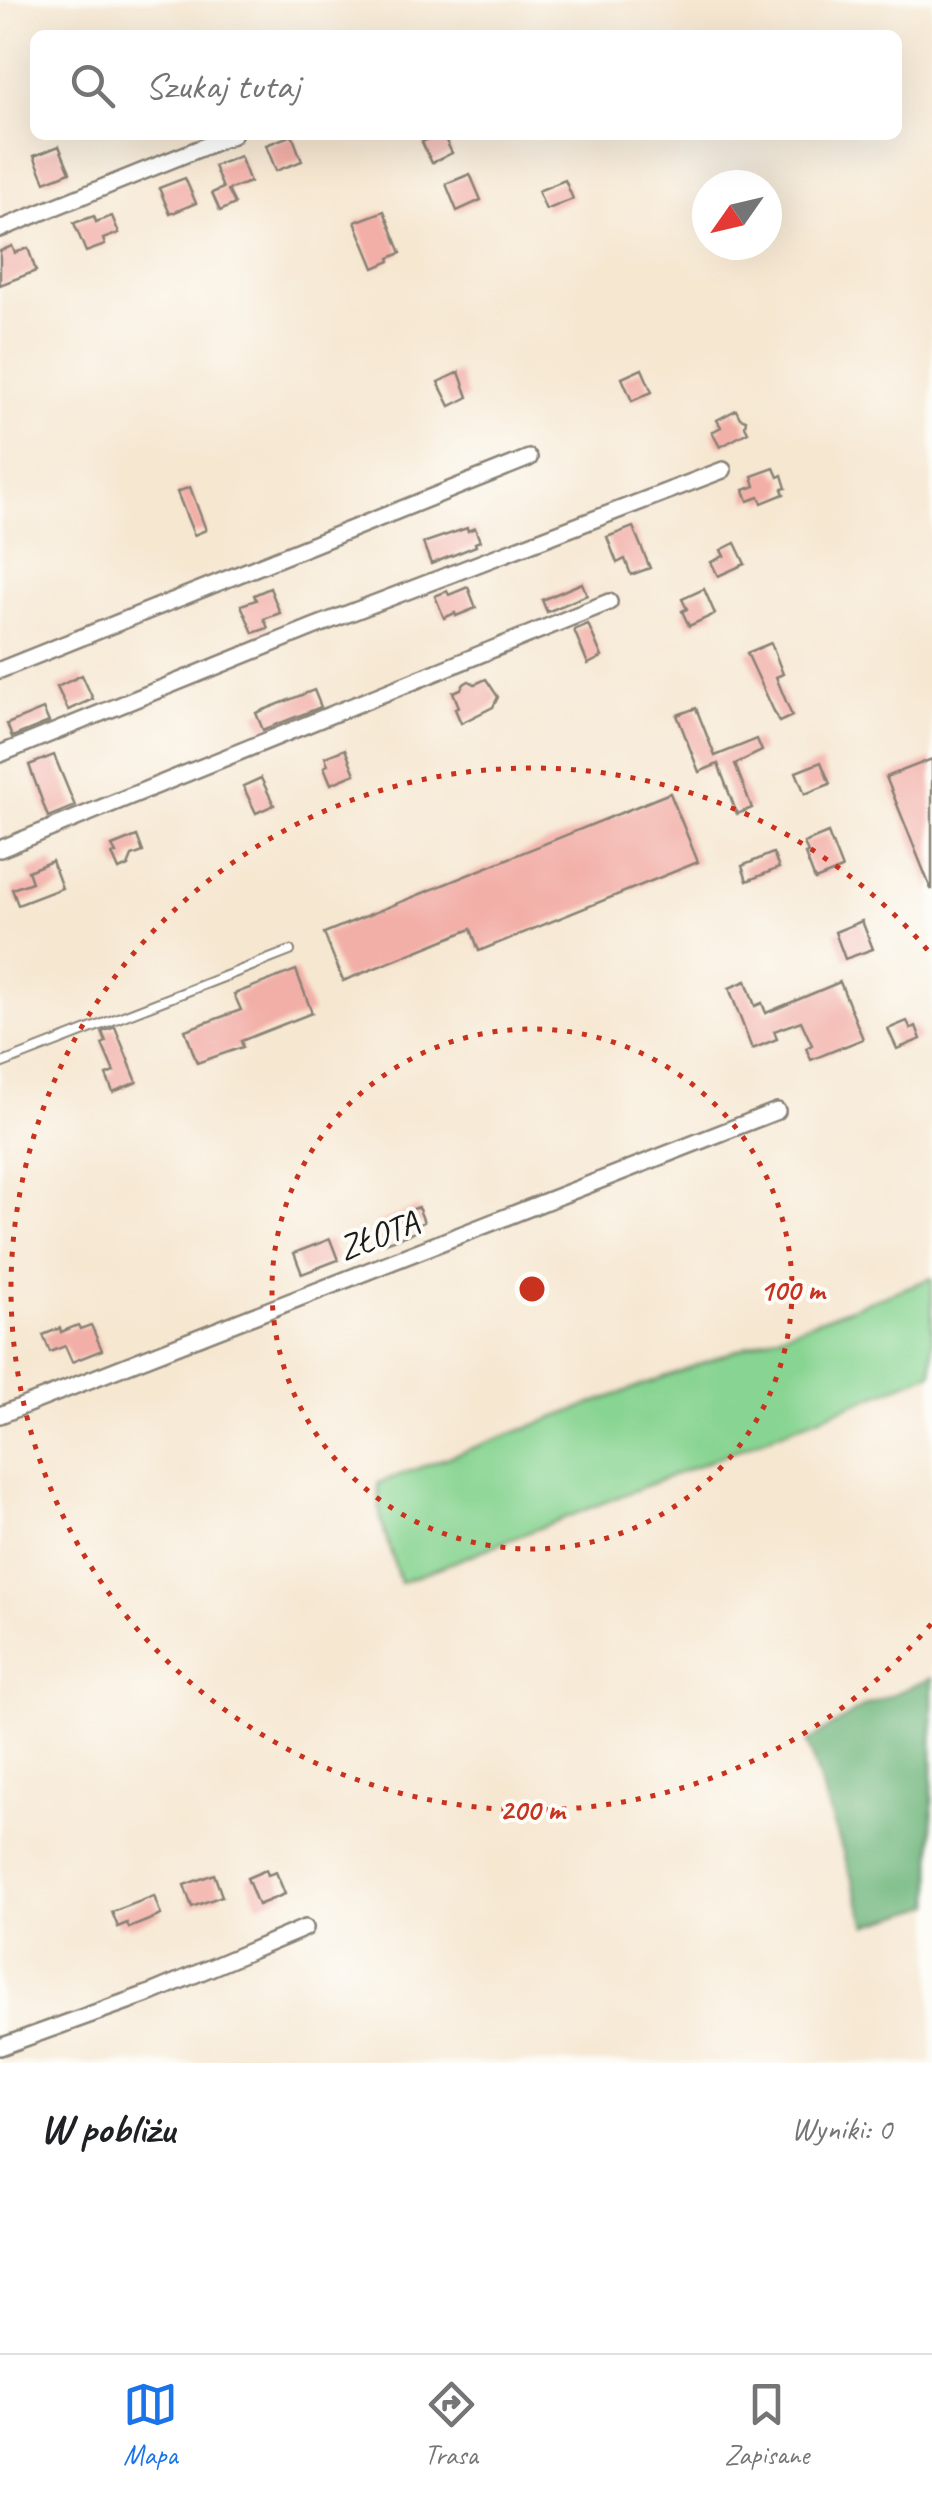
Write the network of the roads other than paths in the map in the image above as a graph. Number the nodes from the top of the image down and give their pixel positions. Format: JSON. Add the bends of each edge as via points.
{"nodes":[{"id":1,"x":221,"y":140,"type":"edge"},
{"id":2,"x":0,"y":229,"type":"edge"},
{"id":3,"x":528,"y":458,"type":"dead end"},
{"id":4,"x":724,"y":470,"type":"dead end"},
{"id":5,"x":609,"y":602,"type":"dead end"},
{"id":6,"x":0,"y":670,"type":"edge"},
{"id":7,"x":0,"y":754,"type":"edge"},
{"id":8,"x":0,"y":849,"type":"edge"},
{"id":9,"x":290,"y":951,"type":"dead end"},
{"id":10,"x":0,"y":1064,"type":"edge"},
{"id":11,"x":777,"y":1111,"type":"dead end"},
{"id":12,"x":0,"y":1416,"type":"edge"},
{"id":13,"x":304,"y":1928,"type":"dead end"},
{"id":14,"x":0,"y":2047,"type":"edge"}],
"edges":[{"from":1,"to":2,"type":"street"},
{"from":3,"to":6,"type":"street"},
{"from":4,"to":7,"type":"street"},
{"from":5,"to":8,"type":"street"},
{"from":9,"to":10,"type":"lane"},
{"from":11,"to":12,"type":"street","name":"ZŁOTA"},
{"from":13,"to":14,"type":"street"}]}
